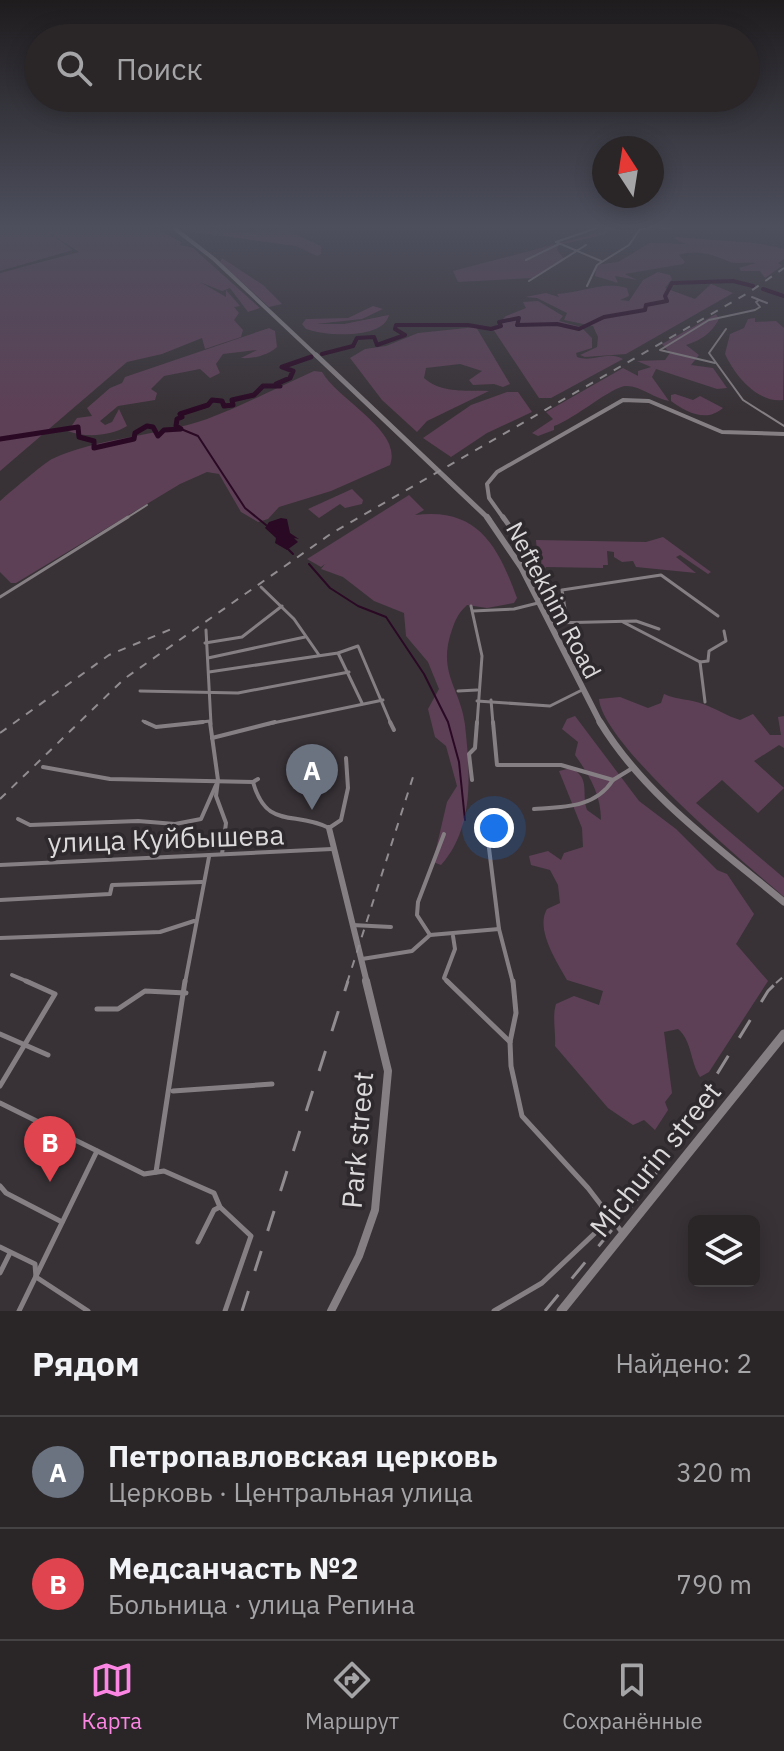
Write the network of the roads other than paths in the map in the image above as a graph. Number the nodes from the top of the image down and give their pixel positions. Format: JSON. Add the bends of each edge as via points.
{"nodes":[{"id":1,"x":246,"y":289,"type":"edge"},
{"id":2,"x":752,"y":297,"type":"dead end"},
{"id":3,"x":759,"y":300,"type":"junction"},
{"id":4,"x":767,"y":303,"type":"dead end"},
{"id":5,"x":726,"y":329,"type":"dead end"},
{"id":6,"x":715,"y":363,"type":"junction"},
{"id":7,"x":784,"y":426,"type":"edge"},
{"id":8,"x":784,"y":434,"type":"edge"},
{"id":9,"x":147,"y":505,"type":"dead end"},
{"id":10,"x":521,"y":542,"type":"junction"},
{"id":11,"x":509,"y":547,"type":"junction"},
{"id":12,"x":520,"y":567,"type":"junction"},
{"id":13,"x":261,"y":587,"type":"dead end"},
{"id":14,"x":0,"y":597,"type":"edge"},
{"id":15,"x":538,"y":603,"type":"junction"},
{"id":16,"x":282,"y":606,"type":"junction"},
{"id":17,"x":471,"y":606,"type":"dead end"},
{"id":18,"x":473,"y":611,"type":"junction"},
{"id":19,"x":718,"y":616,"type":"dead end"},
{"id":20,"x":567,"y":621,"type":"junction"},
{"id":21,"x":623,"y":622,"type":"junction"},
{"id":22,"x":548,"y":623,"type":"junction"},
{"id":23,"x":659,"y":629,"type":"dead end"},
{"id":24,"x":206,"y":630,"type":"dead end"},
{"id":25,"x":724,"y":631,"type":"dead end"},
{"id":26,"x":305,"y":637,"type":"junction"},
{"id":27,"x":205,"y":643,"type":"junction"},
{"id":28,"x":338,"y":653,"type":"junction"},
{"id":29,"x":319,"y":655,"type":"junction"},
{"id":30,"x":208,"y":658,"type":"junction"},
{"id":31,"x":700,"y":662,"type":"junction"},
{"id":32,"x":209,"y":672,"type":"junction"},
{"id":33,"x":349,"y":672,"type":"junction"},
{"id":34,"x":477,"y":690,"type":"junction"},
{"id":35,"x":582,"y":690,"type":"junction"},
{"id":36,"x":140,"y":691,"type":"dead end"},
{"id":37,"x":458,"y":691,"type":"dead end"},
{"id":38,"x":209,"y":693,"type":"junction"},
{"id":39,"x":383,"y":700,"type":"junction"},
{"id":40,"x":491,"y":700,"type":"junction"},
{"id":41,"x":477,"y":701,"type":"junction"},
{"id":42,"x":705,"y":702,"type":"dead end"},
{"id":43,"x":363,"y":703,"type":"junction"},
{"id":44,"x":143,"y":721,"type":"dead end"},
{"id":45,"x":210,"y":721,"type":"junction"},
{"id":46,"x":394,"y":730,"type":"dead end"},
{"id":47,"x":212,"y":738,"type":"junction"},
{"id":48,"x":346,"y":758,"type":"dead end"},
{"id":49,"x":43,"y":767,"type":"dead end"},
{"id":50,"x":633,"y":768,"type":"junction"},
{"id":51,"x":218,"y":780,"type":"junction"},
{"id":52,"x":472,"y":780,"type":"dead end"},
{"id":53,"x":613,"y":780,"type":"junction"},
{"id":54,"x":534,"y":809,"type":"dead end"},
{"id":55,"x":18,"y":819,"type":"dead end"},
{"id":56,"x":329,"y":828,"type":"junction"},
{"id":57,"x":487,"y":832,"type":"dead end"},
{"id":58,"x":444,"y":834,"type":"dead end"},
{"id":59,"x":334,"y":849,"type":"junction"},
{"id":60,"x":209,"y":856,"type":"junction"},
{"id":61,"x":221,"y":856,"type":"junction"},
{"id":62,"x":0,"y":865,"type":"edge"},
{"id":63,"x":202,"y":882,"type":"junction"},
{"id":64,"x":0,"y":900,"type":"edge"},
{"id":65,"x":784,"y":902,"type":"edge"},
{"id":66,"x":195,"y":920,"type":"junction"},
{"id":67,"x":352,"y":925,"type":"junction"},
{"id":68,"x":391,"y":927,"type":"dead end"},
{"id":69,"x":499,"y":929,"type":"junction"},
{"id":70,"x":453,"y":934,"type":"junction"},
{"id":71,"x":430,"y":935,"type":"junction"},
{"id":72,"x":0,"y":938,"type":"edge"},
{"id":73,"x":361,"y":959,"type":"junction"},
{"id":74,"x":12,"y":975,"type":"dead end"},
{"id":75,"x":186,"y":993,"type":"junction"},
{"id":76,"x":97,"y":1009,"type":"dead end"},
{"id":77,"x":0,"y":1034,"type":"edge"},
{"id":78,"x":784,"y":1034,"type":"edge"},
{"id":79,"x":510,"y":1042,"type":"junction"},
{"id":80,"x":25,"y":1047,"type":"junction"},
{"id":81,"x":48,"y":1055,"type":"dead end"},
{"id":82,"x":272,"y":1084,"type":"dead end"},
{"id":83,"x":0,"y":1086,"type":"edge"},
{"id":84,"x":173,"y":1091,"type":"junction"},
{"id":85,"x":0,"y":1103,"type":"edge"},
{"id":86,"x":97,"y":1151,"type":"junction"},
{"id":87,"x":156,"y":1172,"type":"junction"},
{"id":88,"x":0,"y":1186,"type":"edge"},
{"id":89,"x":220,"y":1207,"type":"junction"},
{"id":90,"x":611,"y":1218,"type":"junction"},
{"id":91,"x":62,"y":1222,"type":"junction"},
{"id":92,"x":623,"y":1234,"type":"junction"},
{"id":93,"x":198,"y":1242,"type":"dead end"},
{"id":94,"x":0,"y":1247,"type":"edge"},
{"id":95,"x":10,"y":1253,"type":"junction"},
{"id":96,"x":0,"y":1273,"type":"edge"},
{"id":97,"x":36,"y":1277,"type":"junction"},
{"id":98,"x":19,"y":1311,"type":"edge"},
{"id":99,"x":88,"y":1311,"type":"edge"},
{"id":100,"x":225,"y":1311,"type":"edge"},
{"id":101,"x":331,"y":1311,"type":"edge"},
{"id":102,"x":494,"y":1311,"type":"edge"},
{"id":103,"x":561,"y":1311,"type":"edge"}],
"edges":[{"from":1,"to":11,"type":"main road","name":"Neftekhim Road","via":[[486,515]]},
{"from":2,"to":3,"type":"street"},
{"from":3,"to":4,"type":"street"},
{"from":3,"to":6,"type":"street","via":[[760,307],[747,316],[713,318],[660,350]]},
{"from":5,"to":6,"type":"street","via":[[709,353]]},
{"from":6,"to":7,"type":"street","via":[[743,400]]},
{"from":8,"to":10,"type":"street","via":[[716,431],[653,401],[619,400],[497,472],[487,484],[489,498]]},
{"from":9,"to":14,"type":"street"},
{"from":10,"to":11,"type":"street"},
{"from":10,"to":12,"type":"street"},
{"from":11,"to":12,"type":"main road","name":"Neftekhim Road"},
{"from":12,"to":15,"type":"main road","name":"Neftekhim Road"},
{"from":13,"to":16,"type":"street"},
{"from":15,"to":18,"type":"street"},
{"from":15,"to":22,"type":"main road","name":"Neftekhim Road"},
{"from":16,"to":26,"type":"street"},
{"from":16,"to":27,"type":"street","via":[[242,637]]},
{"from":17,"to":18,"type":"street"},
{"from":18,"to":34,"type":"street","via":[[482,656]]},
{"from":19,"to":20,"type":"street","via":[[663,575],[650,575],[562,590]]},
{"from":20,"to":21,"type":"street"},
{"from":20,"to":22,"type":"street"},
{"from":21,"to":23,"type":"street"},
{"from":21,"to":31,"type":"street"},
{"from":22,"to":35,"type":"main road","name":"Neftekhim Road"},
{"from":24,"to":27,"type":"street"},
{"from":25,"to":31,"type":"street","via":[[726,641],[709,651],[708,661]]},
{"from":26,"to":29,"type":"street"},
{"from":26,"to":30,"type":"street"},
{"from":27,"to":30,"type":"street"},
{"from":28,"to":29,"type":"street"},
{"from":28,"to":33,"type":"street"},
{"from":28,"to":39,"type":"street","via":[[360,647]]},
{"from":29,"to":32,"type":"street"},
{"from":30,"to":32,"type":"street"},
{"from":31,"to":42,"type":"street"},
{"from":32,"to":38,"type":"street"},
{"from":33,"to":38,"type":"street","via":[[264,691]]},
{"from":33,"to":43,"type":"street"},
{"from":34,"to":37,"type":"street"},
{"from":34,"to":41,"type":"street"},
{"from":35,"to":40,"type":"street","via":[[550,706]]},
{"from":35,"to":50,"type":"main road","name":"Neftekhim Road"},
{"from":36,"to":38,"type":"street"},
{"from":38,"to":45,"type":"street"},
{"from":39,"to":43,"type":"street"},
{"from":39,"to":46,"type":"street"},
{"from":40,"to":41,"type":"street"},
{"from":40,"to":53,"type":"street","via":[[497,765],[561,765]]},
{"from":41,"to":52,"type":"street","via":[[478,733],[469,754]]},
{"from":43,"to":47,"type":"street"},
{"from":44,"to":45,"type":"street","via":[[156,727]]},
{"from":45,"to":47,"type":"street"},
{"from":47,"to":51,"type":"street"},
{"from":48,"to":56,"type":"street","via":[[348,788],[341,820]]},
{"from":49,"to":51,"type":"street","via":[[56,775]]},
{"from":50,"to":53,"type":"street"},
{"from":50,"to":65,"type":"main road","name":"Neftekhim Road"},
{"from":51,"to":55,"type":"street","via":[[201,819],[192,821],[30,825]]},
{"from":51,"to":56,"type":"street","via":[[255,780],[259,802],[280,819]]},
{"from":51,"to":61,"type":"street","via":[[216,796],[226,833]]},
{"from":53,"to":54,"type":"street","via":[[605,795],[591,801]]},
{"from":56,"to":59,"type":"street","name":"Park street"},
{"from":57,"to":69,"type":"street"},
{"from":58,"to":71,"type":"street","via":[[418,902],[417,915]]},
{"from":59,"to":61,"type":"street","name":"улица Куйбышева"},
{"from":59,"to":67,"type":"street","name":"Park street"},
{"from":60,"to":61,"type":"street","name":"улица Куйбышева"},
{"from":60,"to":62,"type":"street","name":"улица Куйбышева"},
{"from":60,"to":63,"type":"street"},
{"from":63,"to":64,"type":"street","via":[[112,885],[110,894]]},
{"from":63,"to":66,"type":"street"},
{"from":66,"to":72,"type":"street","via":[[160,932]]},
{"from":66,"to":75,"type":"street"},
{"from":67,"to":68,"type":"street"},
{"from":67,"to":73,"type":"street","name":"Park street"},
{"from":69,"to":70,"type":"street"},
{"from":69,"to":79,"type":"street","via":[[512,971],[516,1013]]},
{"from":70,"to":71,"type":"street"},
{"from":70,"to":79,"type":"street","via":[[455,949],[444,978]]},
{"from":71,"to":73,"type":"street","via":[[412,951]]},
{"from":73,"to":101,"type":"street","name":"Park street","via":[[386,1059],[387,1091],[375,1210]]},
{"from":74,"to":80,"type":"street","via":[[55,994]]},
{"from":75,"to":76,"type":"street","via":[[145,991],[118,1009]]},
{"from":75,"to":84,"type":"street"},
{"from":77,"to":80,"type":"street"},
{"from":78,"to":92,"type":"main road","name":"Michurin street"},
{"from":79,"to":90,"type":"street","via":[[522,1116]]},
{"from":80,"to":81,"type":"street"},
{"from":80,"to":83,"type":"street"},
{"from":82,"to":84,"type":"street"},
{"from":84,"to":87,"type":"street"},
{"from":85,"to":86,"type":"street"},
{"from":86,"to":87,"type":"street","via":[[144,1174]]},
{"from":86,"to":91,"type":"street"},
{"from":87,"to":89,"type":"street","via":[[214,1193]]},
{"from":88,"to":91,"type":"street"},
{"from":89,"to":93,"type":"street"},
{"from":89,"to":100,"type":"street","via":[[251,1236]]},
{"from":90,"to":92,"type":"street"},
{"from":90,"to":102,"type":"street","via":[[542,1283]]},
{"from":91,"to":97,"type":"street"},
{"from":92,"to":103,"type":"main road","name":"Michurin street"},
{"from":94,"to":95,"type":"street"},
{"from":95,"to":96,"type":"street"},
{"from":95,"to":97,"type":"street","via":[[35,1264]]},
{"from":97,"to":98,"type":"street"},
{"from":97,"to":99,"type":"street"}]}
